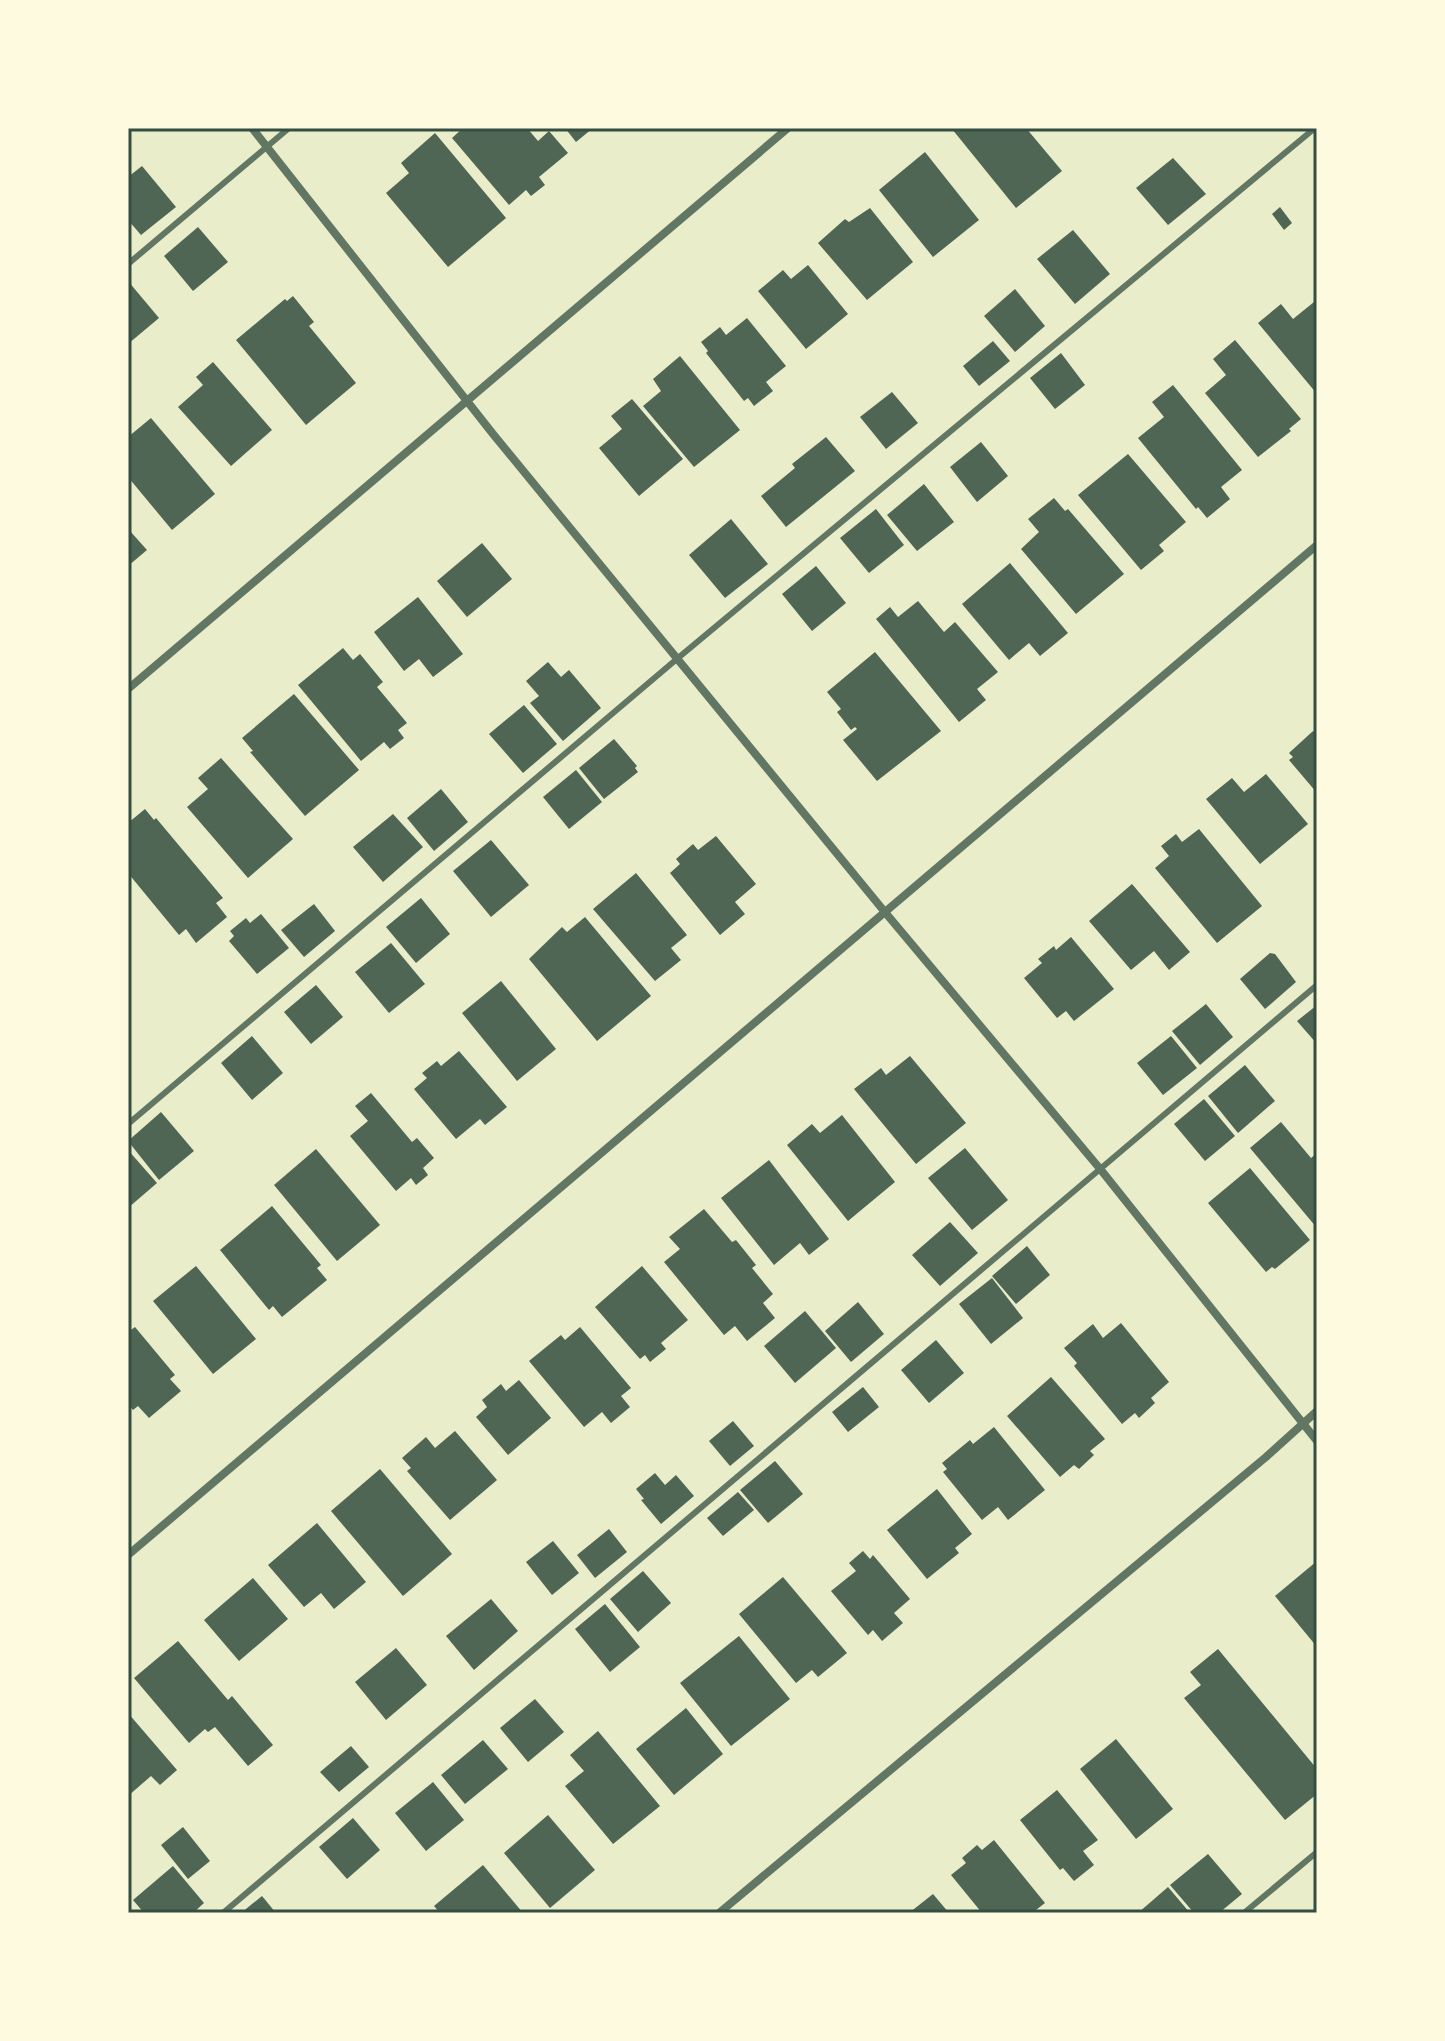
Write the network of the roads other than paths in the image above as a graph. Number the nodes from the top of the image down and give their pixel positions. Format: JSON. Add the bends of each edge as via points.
{"nodes":[{"id":1,"x":252,"y":128,"type":"edge"},
{"id":2,"x":289,"y":128,"type":"edge"},
{"id":3,"x":788,"y":128,"type":"edge"},
{"id":4,"x":1315,"y":128,"type":"edge"},
{"id":5,"x":267,"y":147,"type":"junction"},
{"id":6,"x":128,"y":264,"type":"edge"},
{"id":7,"x":466,"y":402,"type":"junction"},
{"id":8,"x":1317,"y":545,"type":"edge"},
{"id":9,"x":678,"y":658,"type":"junction"},
{"id":10,"x":128,"y":689,"type":"edge"},
{"id":11,"x":884,"y":911,"type":"junction"},
{"id":12,"x":1317,"y":985,"type":"edge"},
{"id":13,"x":128,"y":1124,"type":"edge"},
{"id":14,"x":1101,"y":1170,"type":"junction"},
{"id":15,"x":1317,"y":1411,"type":"edge"},
{"id":16,"x":1303,"y":1423,"type":"junction"},
{"id":17,"x":1317,"y":1441,"type":"edge"},
{"id":18,"x":128,"y":1555,"type":"edge"},
{"id":19,"x":1317,"y":1852,"type":"edge"},
{"id":20,"x":223,"y":1913,"type":"edge"},
{"id":21,"x":719,"y":1913,"type":"edge"},
{"id":22,"x":1244,"y":1913,"type":"edge"}],
"edges":[{"from":1,"to":5,"type":"street"},
{"from":2,"to":5,"type":"lane"},
{"from":3,"to":7,"type":"street"},
{"from":4,"to":9,"type":"lane"},
{"from":5,"to":6,"type":"lane"},
{"from":5,"to":7,"type":"street"},
{"from":7,"to":9,"type":"street"},
{"from":7,"to":10,"type":"street"},
{"from":8,"to":11,"type":"street"},
{"from":9,"to":11,"type":"street"},
{"from":9,"to":13,"type":"lane"},
{"from":11,"to":14,"type":"street"},
{"from":11,"to":18,"type":"street"},
{"from":12,"to":14,"type":"lane"},
{"from":14,"to":16,"type":"street"},
{"from":14,"to":20,"type":"lane"},
{"from":15,"to":16,"type":"street"},
{"from":16,"to":17,"type":"street"},
{"from":16,"to":21,"type":"street"},
{"from":19,"to":22,"type":"lane"}]}
